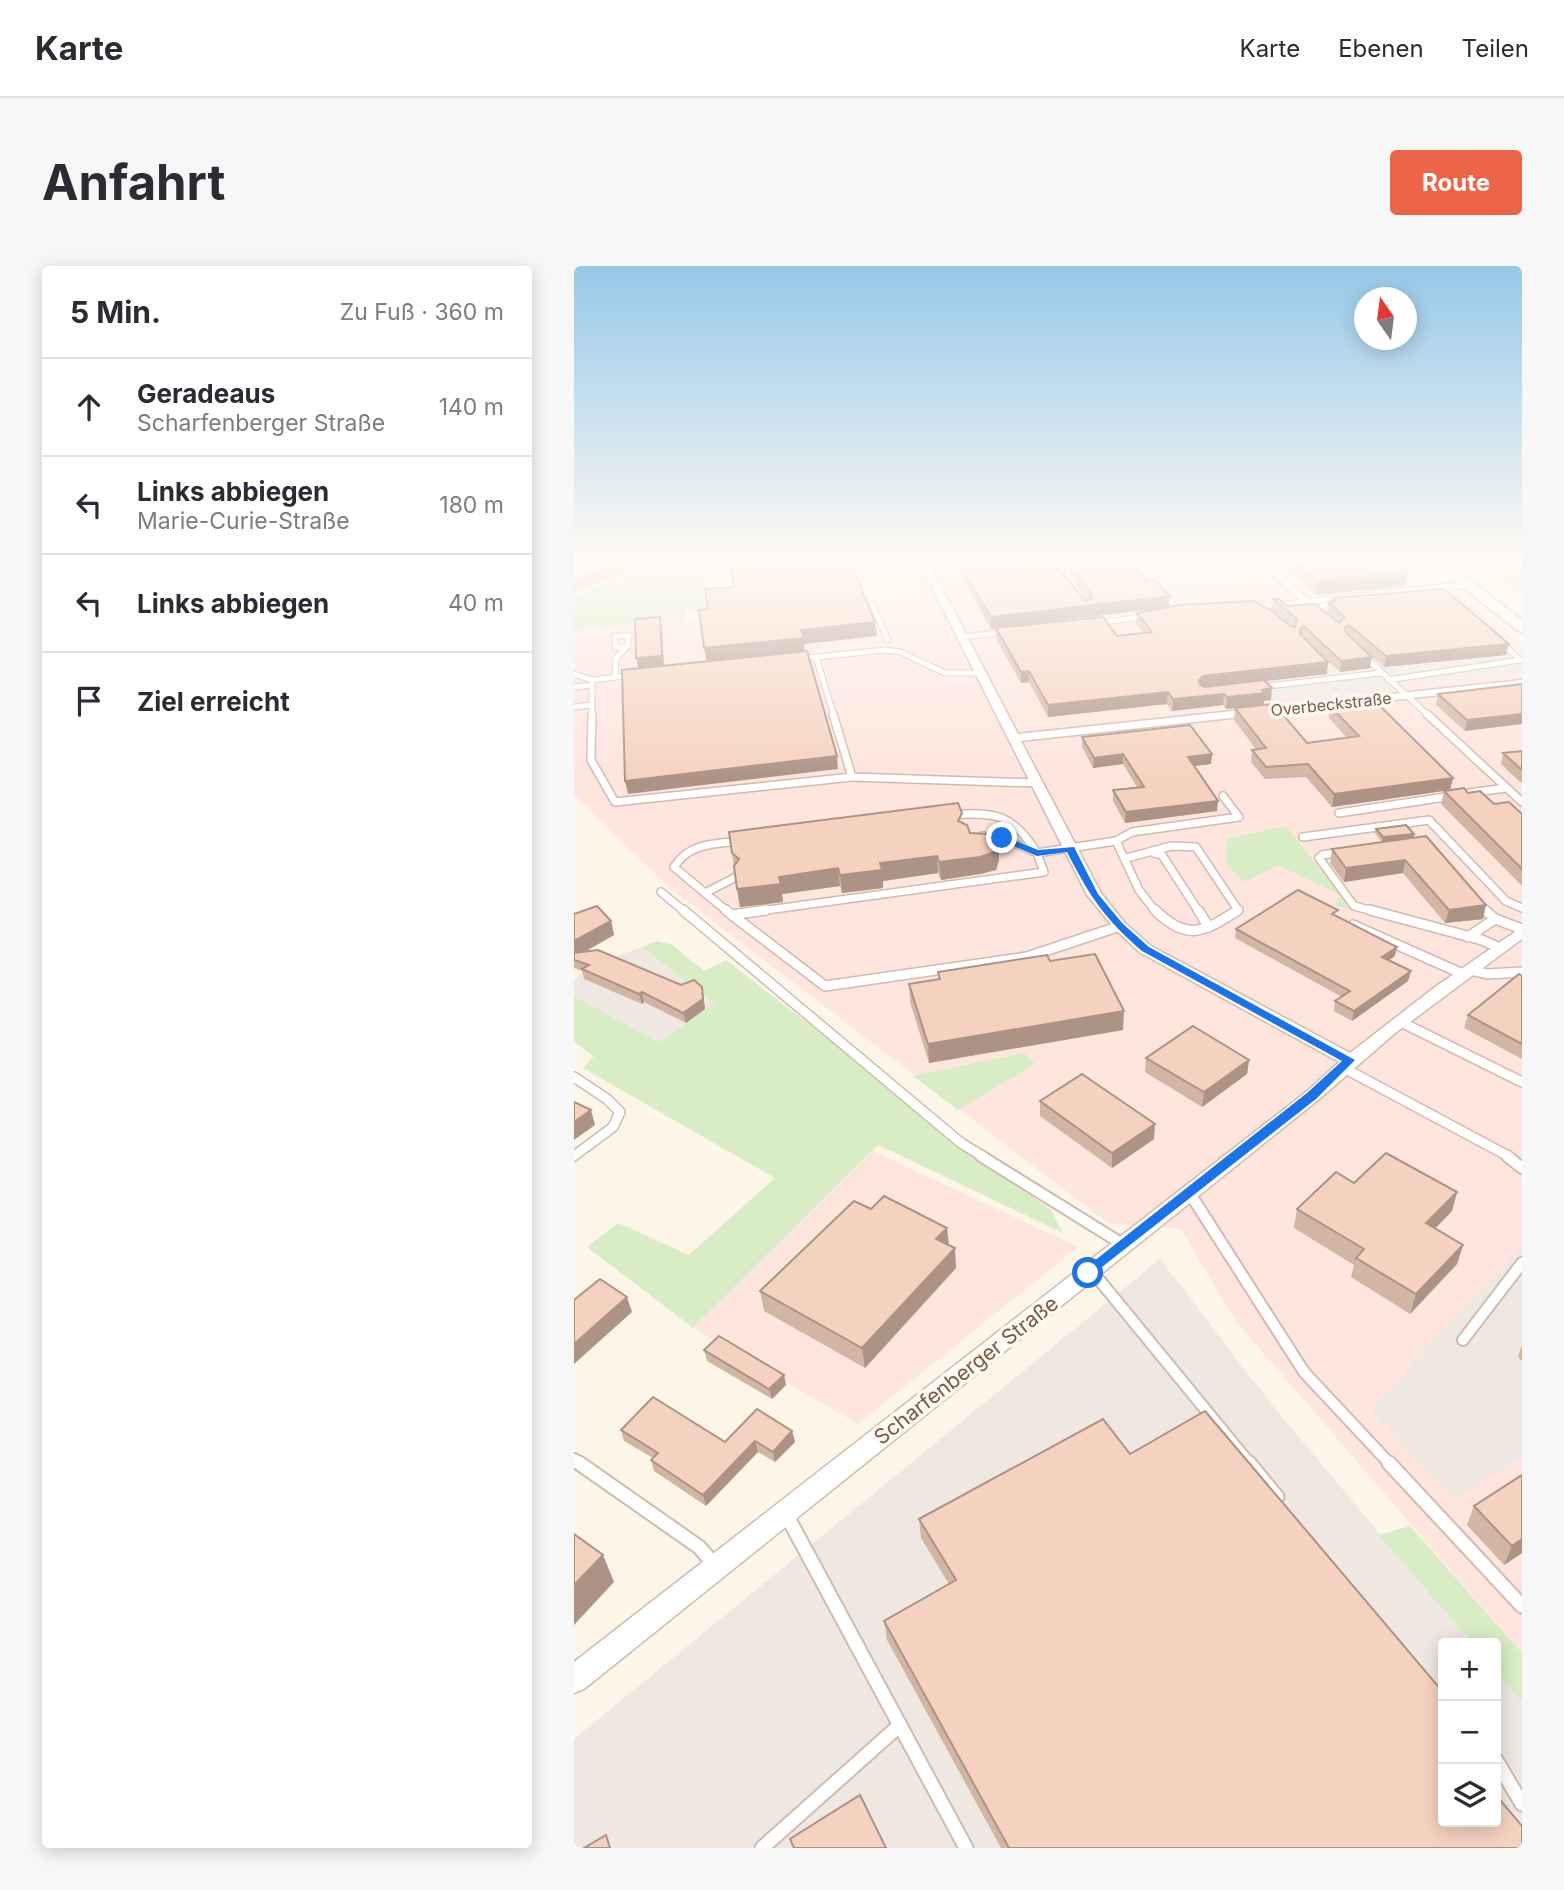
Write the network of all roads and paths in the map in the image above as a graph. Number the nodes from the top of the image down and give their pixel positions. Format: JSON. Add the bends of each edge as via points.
{"nodes":[{"id":1,"x":885,"y":633,"type":"edge"},
{"id":2,"x":960,"y":633,"type":"edge"},
{"id":3,"x":1000,"y":633,"type":"edge"},
{"id":4,"x":962,"y":637,"type":"junction"},
{"id":5,"x":1496,"y":637,"type":"edge"},
{"id":6,"x":888,"y":640,"type":"dead end"},
{"id":7,"x":628,"y":647,"type":"dead end"},
{"id":8,"x":1360,"y":653,"type":"edge"},
{"id":9,"x":816,"y":657,"type":"junction"},
{"id":10,"x":789,"y":659,"type":"edge"},
{"id":11,"x":1329,"y":669,"type":"edge"},
{"id":12,"x":981,"y":673,"type":"junction"},
{"id":13,"x":1381,"y":673,"type":"junction"},
{"id":14,"x":574,"y":674,"type":"edge"},
{"id":15,"x":641,"y":674,"type":"edge"},
{"id":16,"x":615,"y":677,"type":"junction"},
{"id":17,"x":1338,"y":678,"type":"junction"},
{"id":18,"x":1388,"y":680,"type":"junction"},
{"id":19,"x":592,"y":682,"type":"junction"},
{"id":20,"x":1522,"y":684,"type":"edge"},
{"id":21,"x":574,"y":687,"type":"edge"},
{"id":22,"x":1257,"y":687,"type":"edge"},
{"id":23,"x":1405,"y":695,"type":"junction"},
{"id":24,"x":591,"y":705,"type":"junction"},
{"id":25,"x":574,"y":707,"type":"edge"},
{"id":26,"x":1014,"y":738,"type":"junction"},
{"id":27,"x":852,"y":777,"type":"junction"},
{"id":28,"x":1037,"y":783,"type":"junction"},
{"id":29,"x":1506,"y":788,"type":"junction"},
{"id":30,"x":1223,"y":796,"type":"dead end"},
{"id":31,"x":1522,"y":802,"type":"edge"},
{"id":32,"x":1339,"y":813,"type":"dead end"},
{"id":33,"x":937,"y":817,"type":"edge"},
{"id":34,"x":973,"y":836,"type":"edge"},
{"id":35,"x":1303,"y":836,"type":"dead end"},
{"id":36,"x":747,"y":840,"type":"edge"},
{"id":37,"x":1116,"y":841,"type":"junction"},
{"id":38,"x":1070,"y":849,"type":"junction"},
{"id":39,"x":1348,"y":852,"type":"edge"},
{"id":40,"x":1037,"y":853,"type":"junction"},
{"id":41,"x":1154,"y":853,"type":"junction"},
{"id":42,"x":1127,"y":859,"type":"junction"},
{"id":43,"x":736,"y":877,"type":"edge"},
{"id":44,"x":661,"y":892,"type":"dead end"},
{"id":45,"x":705,"y":893,"type":"junction"},
{"id":46,"x":1474,"y":900,"type":"edge"},
{"id":47,"x":1522,"y":908,"type":"edge"},
{"id":48,"x":732,"y":915,"type":"junction"},
{"id":49,"x":1495,"y":919,"type":"junction"},
{"id":50,"x":1353,"y":925,"type":"edge"},
{"id":51,"x":1120,"y":926,"type":"junction"},
{"id":52,"x":1209,"y":927,"type":"junction"},
{"id":53,"x":1522,"y":931,"type":"edge"},
{"id":54,"x":1468,"y":937,"type":"junction"},
{"id":55,"x":1500,"y":948,"type":"junction"},
{"id":56,"x":1522,"y":972,"type":"edge"},
{"id":57,"x":1468,"y":973,"type":"junction"},
{"id":58,"x":1399,"y":1021,"type":"junction"},
{"id":59,"x":1346,"y":1063,"type":"junction"},
{"id":60,"x":574,"y":1077,"type":"edge"},
{"id":61,"x":1522,"y":1082,"type":"edge"},
{"id":62,"x":574,"y":1156,"type":"edge"},
{"id":63,"x":1522,"y":1168,"type":"edge"},
{"id":64,"x":1189,"y":1192,"type":"junction"},
{"id":65,"x":1124,"y":1245,"type":"junction"},
{"id":66,"x":1522,"y":1263,"type":"edge"},
{"id":67,"x":1091,"y":1271,"type":"junction"},
{"id":68,"x":1463,"y":1340,"type":"dead end"},
{"id":69,"x":574,"y":1459,"type":"edge"},
{"id":70,"x":1282,"y":1502,"type":"edge"},
{"id":71,"x":785,"y":1513,"type":"junction"},
{"id":72,"x":718,"y":1568,"type":"junction"},
{"id":73,"x":1522,"y":1606,"type":"edge"},
{"id":74,"x":574,"y":1679,"type":"edge"},
{"id":75,"x":900,"y":1725,"type":"junction"},
{"id":76,"x":1498,"y":1764,"type":"edge"},
{"id":77,"x":1522,"y":1804,"type":"edge"},
{"id":78,"x":762,"y":1848,"type":"edge"},
{"id":79,"x":966,"y":1848,"type":"edge"}],
"edges":[{"from":1,"to":6,"type":"lane"},
{"from":2,"to":4,"type":"street"},
{"from":3,"to":4,"type":"lane"},
{"from":4,"to":12,"type":"street"},
{"from":5,"to":18,"type":"lane","via":[[1520,660]]},
{"from":7,"to":16,"type":"lane","via":[[616,658]]},
{"from":8,"to":13,"type":"lane"},
{"from":9,"to":10,"type":"lane"},
{"from":9,"to":12,"type":"lane","via":[[884,650],[900,652],[945,673]]},
{"from":9,"to":27,"type":"lane"},
{"from":11,"to":17,"type":"lane"},
{"from":12,"to":26,"type":"street"},
{"from":13,"to":17,"type":"lane"},
{"from":13,"to":18,"type":"lane"},
{"from":14,"to":19,"type":"lane"},
{"from":15,"to":16,"type":"lane"},
{"from":16,"to":19,"type":"lane"},
{"from":17,"to":22,"type":"lane"},
{"from":18,"to":23,"type":"lane"},
{"from":19,"to":21,"type":"lane"},
{"from":19,"to":24,"type":"lane"},
{"from":20,"to":23,"type":"street","name":"Overbeckstraße"},
{"from":23,"to":26,"type":"street","name":"Overbeckstraße"},
{"from":23,"to":29,"type":"lane"},
{"from":24,"to":25,"type":"lane"},
{"from":24,"to":27,"type":"lane","via":[[590,760],[615,802]]},
{"from":26,"to":28,"type":"street"},
{"from":27,"to":28,"type":"lane"},
{"from":28,"to":38,"type":"street"},
{"from":29,"to":31,"type":"lane"},
{"from":29,"to":32,"type":"lane"},
{"from":30,"to":37,"type":"lane","via":[[1239,817],[1132,832]]},
{"from":33,"to":40,"type":"lane","via":[[965,813],[1003,817],[1021,827]]},
{"from":34,"to":40,"type":"lane","via":[[1002,838]]},
{"from":35,"to":47,"type":"lane","via":[[1429,820],[1506,901]]},
{"from":36,"to":45,"type":"lane","via":[[692,849],[678,860],[674,867]]},
{"from":37,"to":38,"type":"lane"},
{"from":37,"to":42,"type":"lane"},
{"from":38,"to":40,"type":"lane"},
{"from":38,"to":51,"type":"street","via":[[1094,895]]},
{"from":39,"to":54,"type":"lane","via":[[1319,858],[1354,906]]},
{"from":40,"to":48,"type":"lane","via":[[1044,872]]},
{"from":41,"to":42,"type":"lane"},
{"from":41,"to":52,"type":"lane","via":[[1161,855]]},
{"from":41,"to":52,"type":"lane","via":[[1158,848],[1196,847],[1238,910]]},
{"from":42,"to":52,"type":"lane","via":[[1140,892],[1163,917],[1185,931]]},
{"from":43,"to":45,"type":"lane"},
{"from":44,"to":65,"type":"lane","via":[[961,1143]]},
{"from":45,"to":48,"type":"lane"},
{"from":46,"to":49,"type":"lane"},
{"from":48,"to":51,"type":"lane","via":[[825,986],[1027,957]]},
{"from":49,"to":53,"type":"lane"},
{"from":49,"to":54,"type":"lane"},
{"from":50,"to":57,"type":"lane"},
{"from":51,"to":59,"type":"street","via":[[1145,949]]},
{"from":53,"to":55,"type":"street","name":"Scharfenberger Straße"},
{"from":54,"to":55,"type":"lane"},
{"from":55,"to":57,"type":"street","name":"Scharfenberger Straße"},
{"from":56,"to":57,"type":"lane"},
{"from":57,"to":58,"type":"street","name":"Scharfenberger Straße"},
{"from":58,"to":59,"type":"street","name":"Scharfenberger Straße"},
{"from":58,"to":61,"type":"lane"},
{"from":59,"to":63,"type":"lane"},
{"from":59,"to":64,"type":"street","name":"Scharfenberger Straße","via":[[1312,1096]]},
{"from":60,"to":62,"type":"lane","via":[[620,1112],[612,1127]]},
{"from":64,"to":65,"type":"street","name":"Scharfenberger Straße"},
{"from":64,"to":73,"type":"lane","via":[[1304,1372]]},
{"from":65,"to":67,"type":"street","name":"Scharfenberger Straße"},
{"from":66,"to":68,"type":"lane"},
{"from":67,"to":70,"type":"lane"},
{"from":67,"to":71,"type":"street","name":"Scharfenberger Straße"},
{"from":69,"to":72,"type":"lane","via":[[699,1547]]},
{"from":71,"to":72,"type":"street","name":"Scharfenberger Straße"},
{"from":71,"to":75,"type":"lane"},
{"from":72,"to":74,"type":"street","name":"Scharfenberger Straße"},
{"from":75,"to":78,"type":"lane"},
{"from":75,"to":79,"type":"lane"},
{"from":76,"to":77,"type":"lane"}]}
